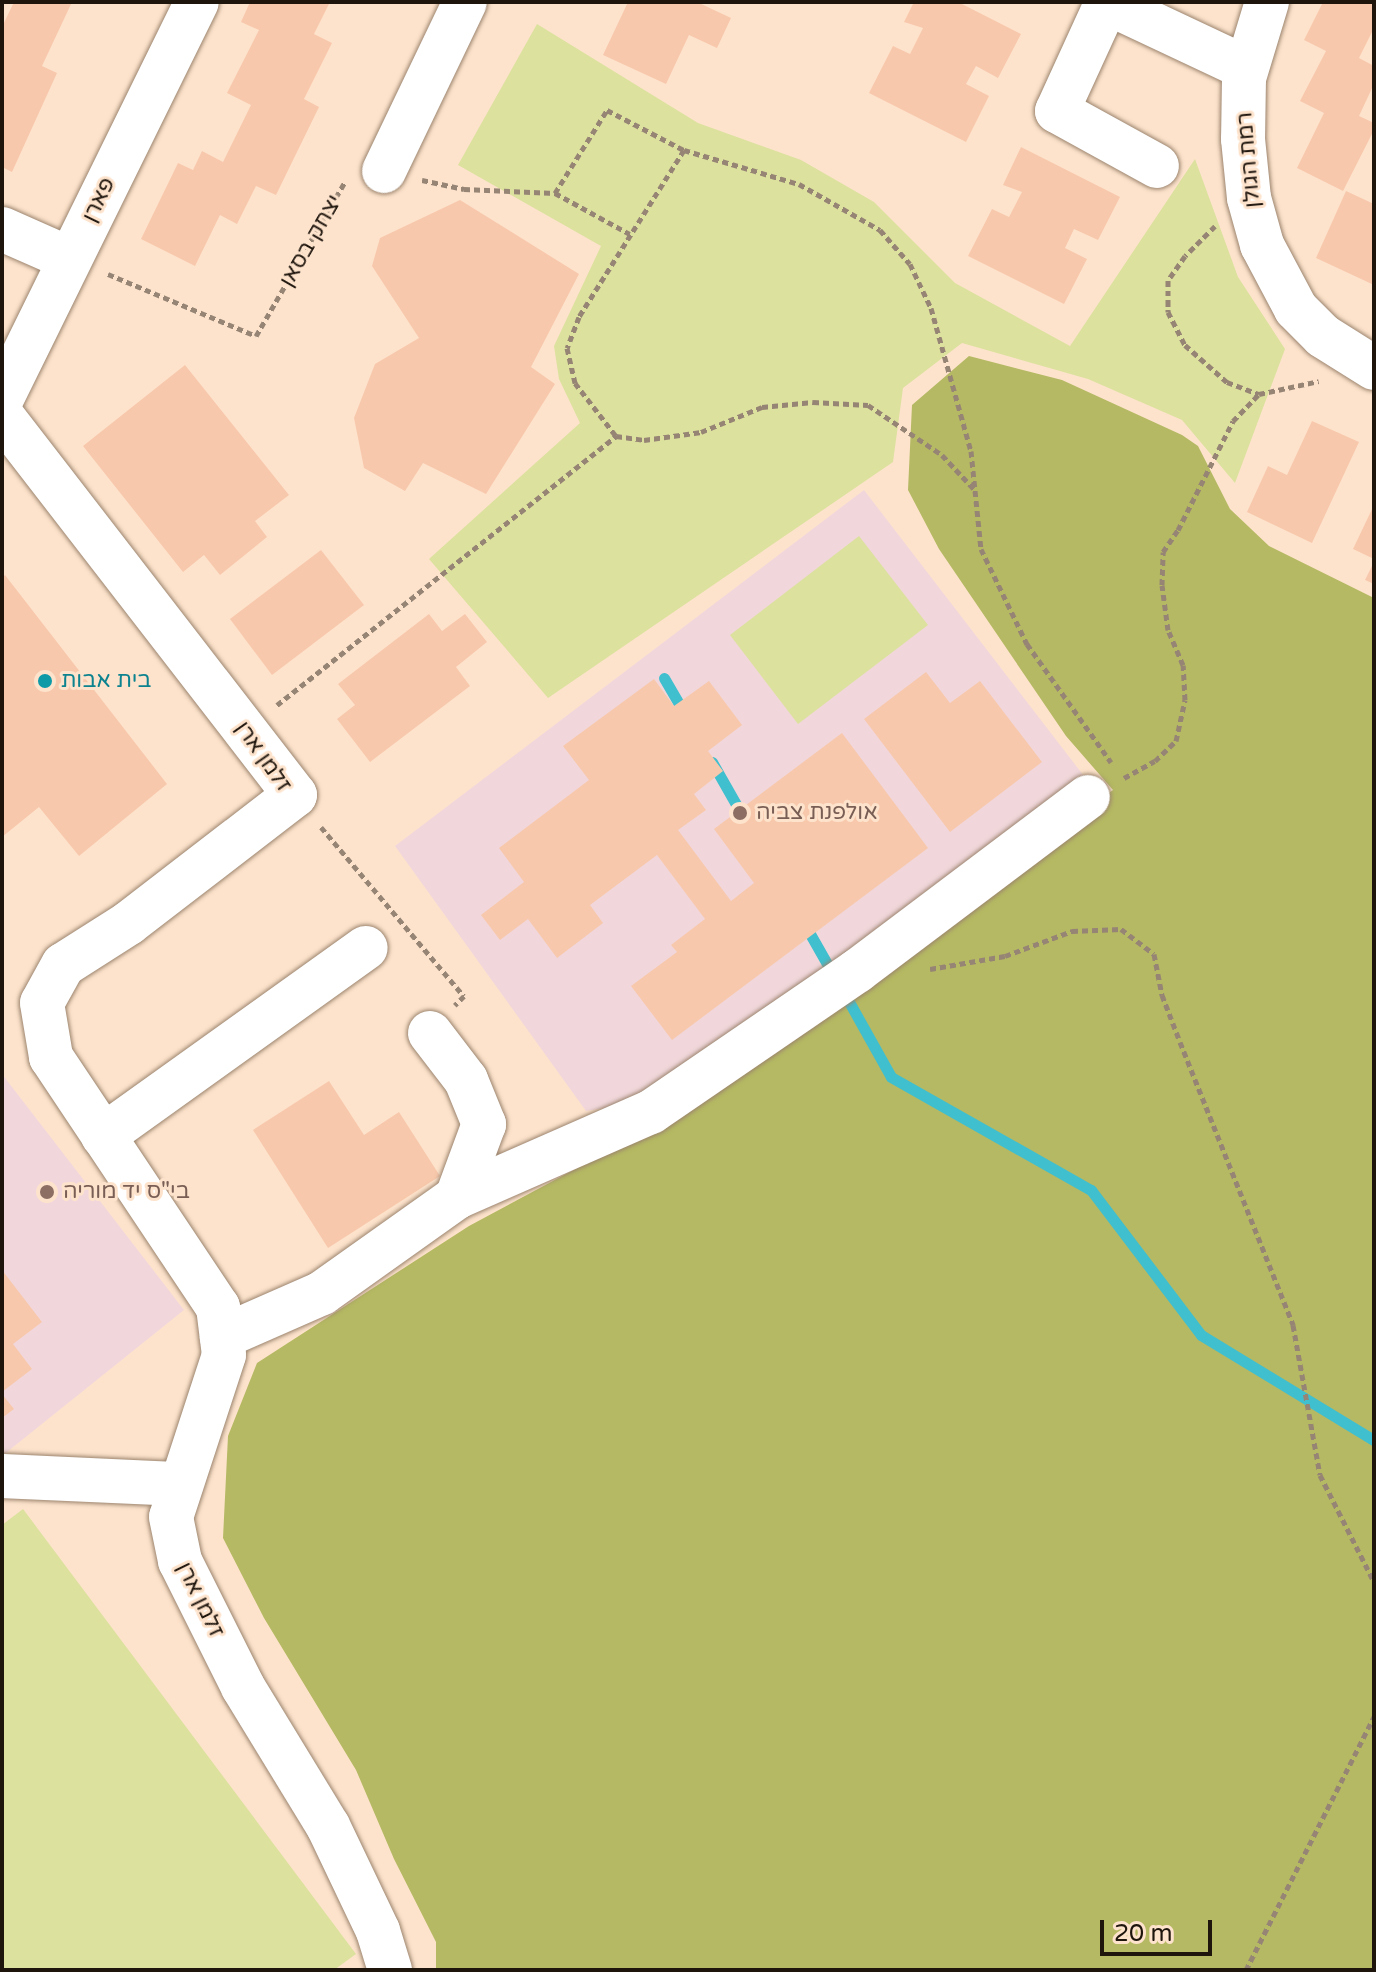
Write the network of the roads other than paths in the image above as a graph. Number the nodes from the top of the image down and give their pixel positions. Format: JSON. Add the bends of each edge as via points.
{"nodes":[{"id":1,"x":197,"y":2,"type":"edge"},
{"id":2,"x":465,"y":2,"type":"edge"},
{"id":3,"x":1106,"y":2,"type":"edge"},
{"id":4,"x":1267,"y":2,"type":"edge"},
{"id":5,"x":1246,"y":68,"type":"junction"},
{"id":6,"x":1157,"y":166,"type":"dead end"},
{"id":7,"x":384,"y":171,"type":"road end"},
{"id":8,"x":2,"y":229,"type":"edge"},
{"id":9,"x":70,"y":259,"type":"junction"},
{"id":10,"x":1363,"y":362,"type":"edge"},
{"id":11,"x":2,"y":398,"type":"edge"},
{"id":12,"x":2,"y":416,"type":"edge"},
{"id":13,"x":1105,"y":788,"type":"road end"},
{"id":14,"x":366,"y":948,"type":"dead end"},
{"id":15,"x":430,"y":1033,"type":"dead end"},
{"id":16,"x":103,"y":1136,"type":"junction"},
{"id":17,"x":457,"y":1197,"type":"junction"},
{"id":18,"x":222,"y":1337,"type":"junction"},
{"id":19,"x":2,"y":1476,"type":"edge"},
{"id":20,"x":181,"y":1484,"type":"junction"},
{"id":21,"x":390,"y":1970,"type":"edge"}],
"edges":[{"from":1,"to":9,"type":"street","name":"פארן"},
{"from":2,"to":7,"type":"street"},
{"from":3,"to":5,"type":"street"},
{"from":3,"to":6,"type":"street","via":[[1057,111]]},
{"from":4,"to":5,"type":"street","name":"רמת הגולן"},
{"from":5,"to":10,"type":"street","name":"רמת הגולן","via":[[1243,139],[1249,198],[1262,245],[1296,309],[1323,336]]},
{"from":8,"to":9,"type":"street"},
{"from":9,"to":11,"type":"street","name":"פארן"},
{"from":12,"to":16,"type":"street","name":"זלמן ארן","via":[[295,795],[129,923],[63,965],[42,1003],[51,1057]]},
{"from":13,"to":17,"type":"street","via":[[857,971],[651,1112]]},
{"from":14,"to":16,"type":"street"},
{"from":15,"to":17,"type":"street","via":[[466,1080],[484,1124]]},
{"from":16,"to":18,"type":"street","name":"זלמן ארן","via":[[218,1307]]},
{"from":17,"to":18,"type":"street","via":[[322,1293]]},
{"from":18,"to":20,"type":"street","name":"זלמן ארן","via":[[224,1355]]},
{"from":19,"to":20,"type":"street"},
{"from":20,"to":21,"type":"street","name":"זלמן ארן","via":[[171,1517],[180,1561],[243,1687],[328,1826],[378,1931]]}]}
